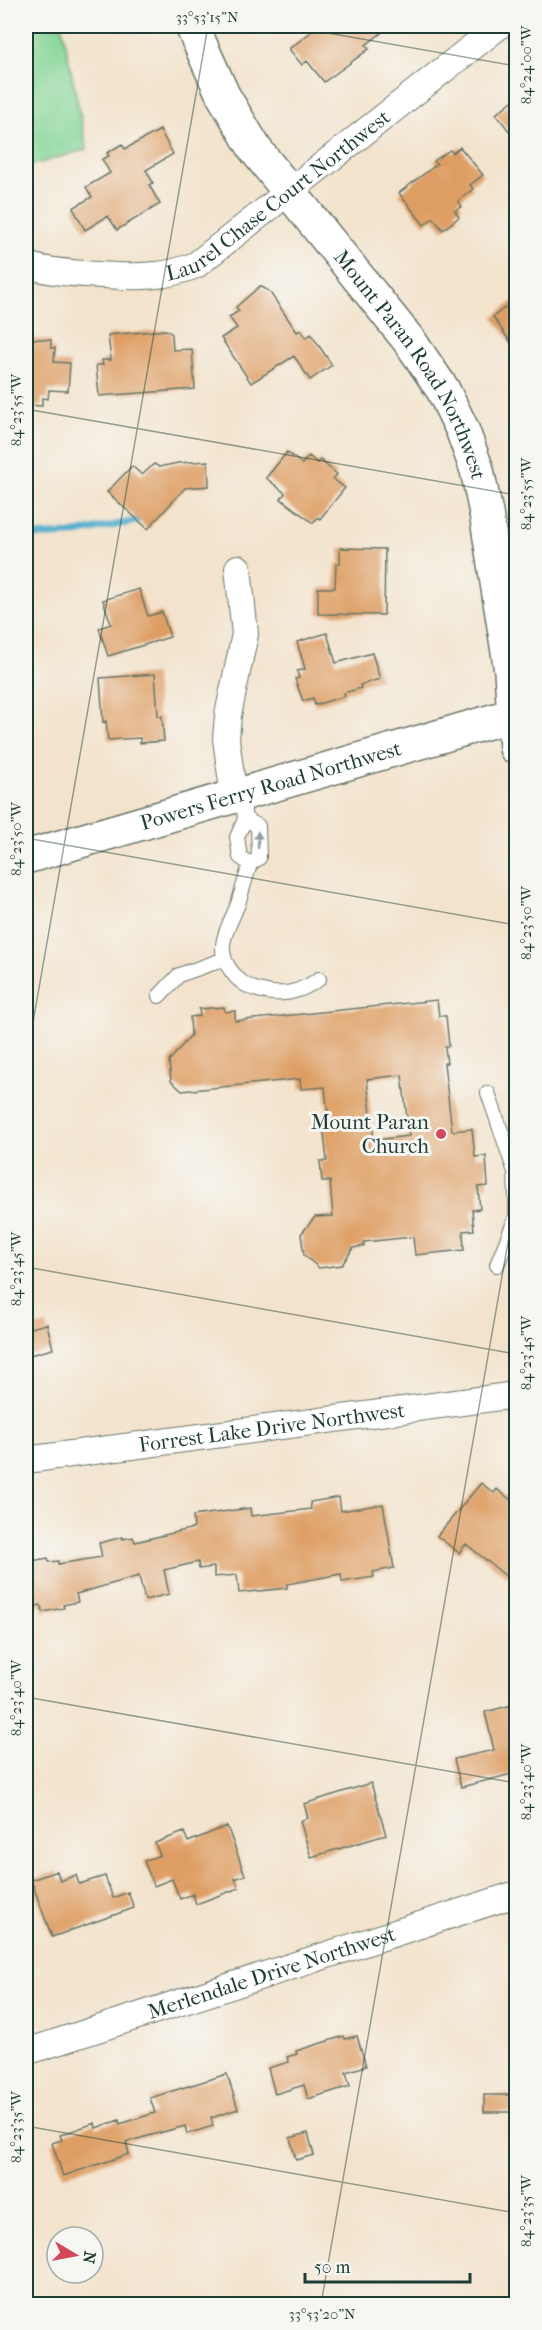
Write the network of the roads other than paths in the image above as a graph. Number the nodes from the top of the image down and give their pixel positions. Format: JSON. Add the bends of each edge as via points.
{"nodes":[{"id":1,"x":192,"y":26,"type":"edge"},
{"id":2,"x":498,"y":26,"type":"edge"},
{"id":3,"x":288,"y":191,"type":"junction"},
{"id":4,"x":26,"y":264,"type":"edge"},
{"id":5,"x":238,"y":568,"type":"dead end"},
{"id":6,"x":515,"y":715,"type":"edge"},
{"id":7,"x":516,"y":748,"type":"edge"},
{"id":8,"x":240,"y":803,"type":"junction"},
{"id":9,"x":26,"y":857,"type":"edge"},
{"id":10,"x":250,"y":864,"type":"junction"},
{"id":11,"x":222,"y":960,"type":"junction"},
{"id":12,"x":319,"y":980,"type":"dead end"},
{"id":13,"x":159,"y":996,"type":"dead end"},
{"id":14,"x":488,"y":1093,"type":"dead end"},
{"id":15,"x":516,"y":1199,"type":"edge"},
{"id":16,"x":497,"y":1265,"type":"dead end"},
{"id":17,"x":516,"y":1395,"type":"edge"},
{"id":18,"x":26,"y":1460,"type":"edge"},
{"id":19,"x":516,"y":1894,"type":"edge"},
{"id":20,"x":26,"y":2052,"type":"edge"}],
"edges":[{"from":1,"to":3,"type":"main road","name":"Mount Paran Road Northwest","via":[[223,95],[255,149]]},
{"from":2,"to":3,"type":"street","name":"Laurel Chase Court Northwest"},
{"from":3,"to":4,"type":"street","name":"Laurel Chase Court Northwest","via":[[213,254],[178,272],[135,276],[51,271]]},
{"from":3,"to":6,"type":"main road","name":"Mount Paran Road Northwest","via":[[411,344],[443,390],[462,429],[477,470],[486,513]]},
{"from":5,"to":8,"type":"street","via":[[245,634],[226,739]]},
{"from":6,"to":7,"type":"main road","name":"Mount Paran Road Northwest"},
{"from":6,"to":8,"type":"main road","name":"Powers Ferry Road Northwest"},
{"from":8,"to":9,"type":"main road","name":"Powers Ferry Road Northwest"},
{"from":8,"to":10,"type":"lane","via":[[240,857]]},
{"from":10,"to":8,"type":"lane","one_way":true,"via":[[259,858],[258,826]]},
{"from":10,"to":11,"type":"lane","via":[[223,940]]},
{"from":11,"to":12,"type":"lane","via":[[237,980],[271,994],[287,994]]},
{"from":11,"to":13,"type":"lane","via":[[179,975]]},
{"from":14,"to":15,"type":"lane","via":[[515,1172]]},
{"from":15,"to":16,"type":"lane","via":[[516,1217]]},
{"from":17,"to":18,"type":"street","name":"Forrest Lake Drive Northwest"},
{"from":19,"to":20,"type":"street","name":"Merlendale Drive Northwest"}]}
